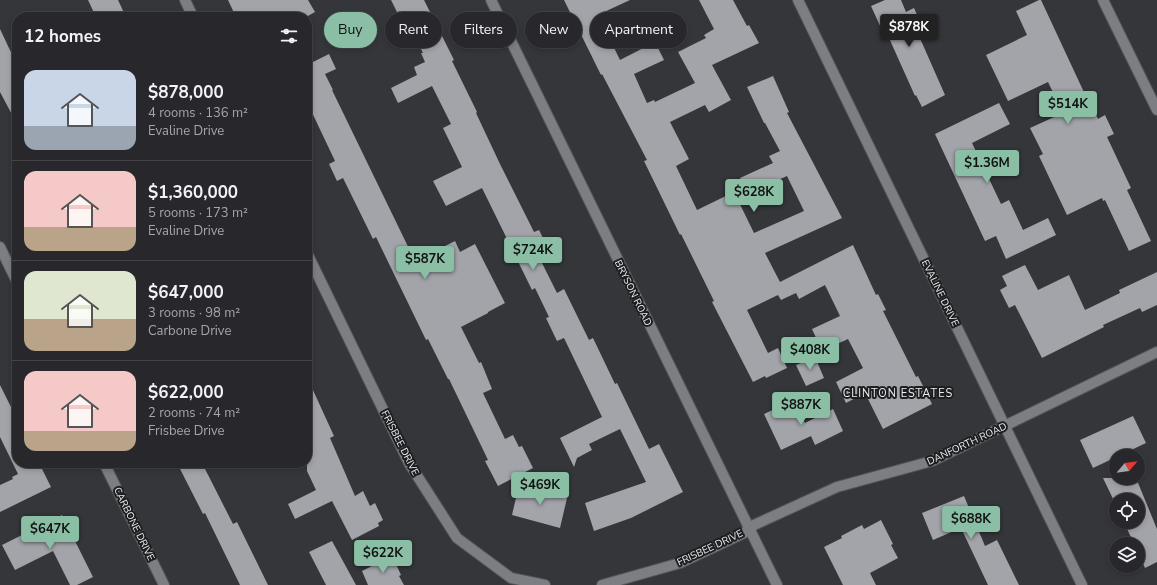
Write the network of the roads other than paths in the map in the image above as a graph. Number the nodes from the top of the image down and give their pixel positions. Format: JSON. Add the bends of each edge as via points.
{"nodes":[{"id":1,"x":185,"y":0,"type":"edge"},
{"id":2,"x":491,"y":0,"type":"edge"},
{"id":3,"x":798,"y":0,"type":"edge"},
{"id":4,"x":1103,"y":0,"type":"edge"},
{"id":5,"x":191,"y":12,"type":"edge"},
{"id":6,"x":1157,"y":110,"type":"edge"},
{"id":7,"x":0,"y":247,"type":"edge"},
{"id":8,"x":312,"y":263,"type":"edge"},
{"id":9,"x":12,"y":272,"type":"edge"},
{"id":10,"x":1157,"y":352,"type":"edge"},
{"id":11,"x":1004,"y":426,"type":"junction"},
{"id":12,"x":106,"y":468,"type":"edge"},
{"id":13,"x":749,"y":529,"type":"junction"},
{"id":14,"x":164,"y":585,"type":"edge"},
{"id":15,"x":545,"y":585,"type":"edge"},
{"id":16,"x":602,"y":585,"type":"edge"},
{"id":17,"x":777,"y":585,"type":"edge"},
{"id":18,"x":1082,"y":585,"type":"edge"}],
"edges":[{"from":1,"to":5,"type":"street"},
{"from":2,"to":13,"type":"street","name":"BRYSON ROAD"},
{"from":3,"to":11,"type":"street","name":"EVALINE DRIVE"},
{"from":4,"to":6,"type":"street"},
{"from":7,"to":9,"type":"street"},
{"from":8,"to":15,"type":"street","name":"FRISBEE DRIVE","via":[[408,463],[457,538],[511,578]]},
{"from":10,"to":11,"type":"street","name":"DANFORTH ROAD"},
{"from":11,"to":13,"type":"street","name":"DANFORTH ROAD","via":[[932,461],[837,488]]},
{"from":11,"to":18,"type":"street","name":"EVALINE DRIVE"},
{"from":12,"to":14,"type":"street","name":"CARBONE DRIVE"},
{"from":13,"to":16,"type":"street","name":"FRISBEE DRIVE","via":[[680,563]]},
{"from":13,"to":17,"type":"street","name":"BRYSON ROAD"}]}
